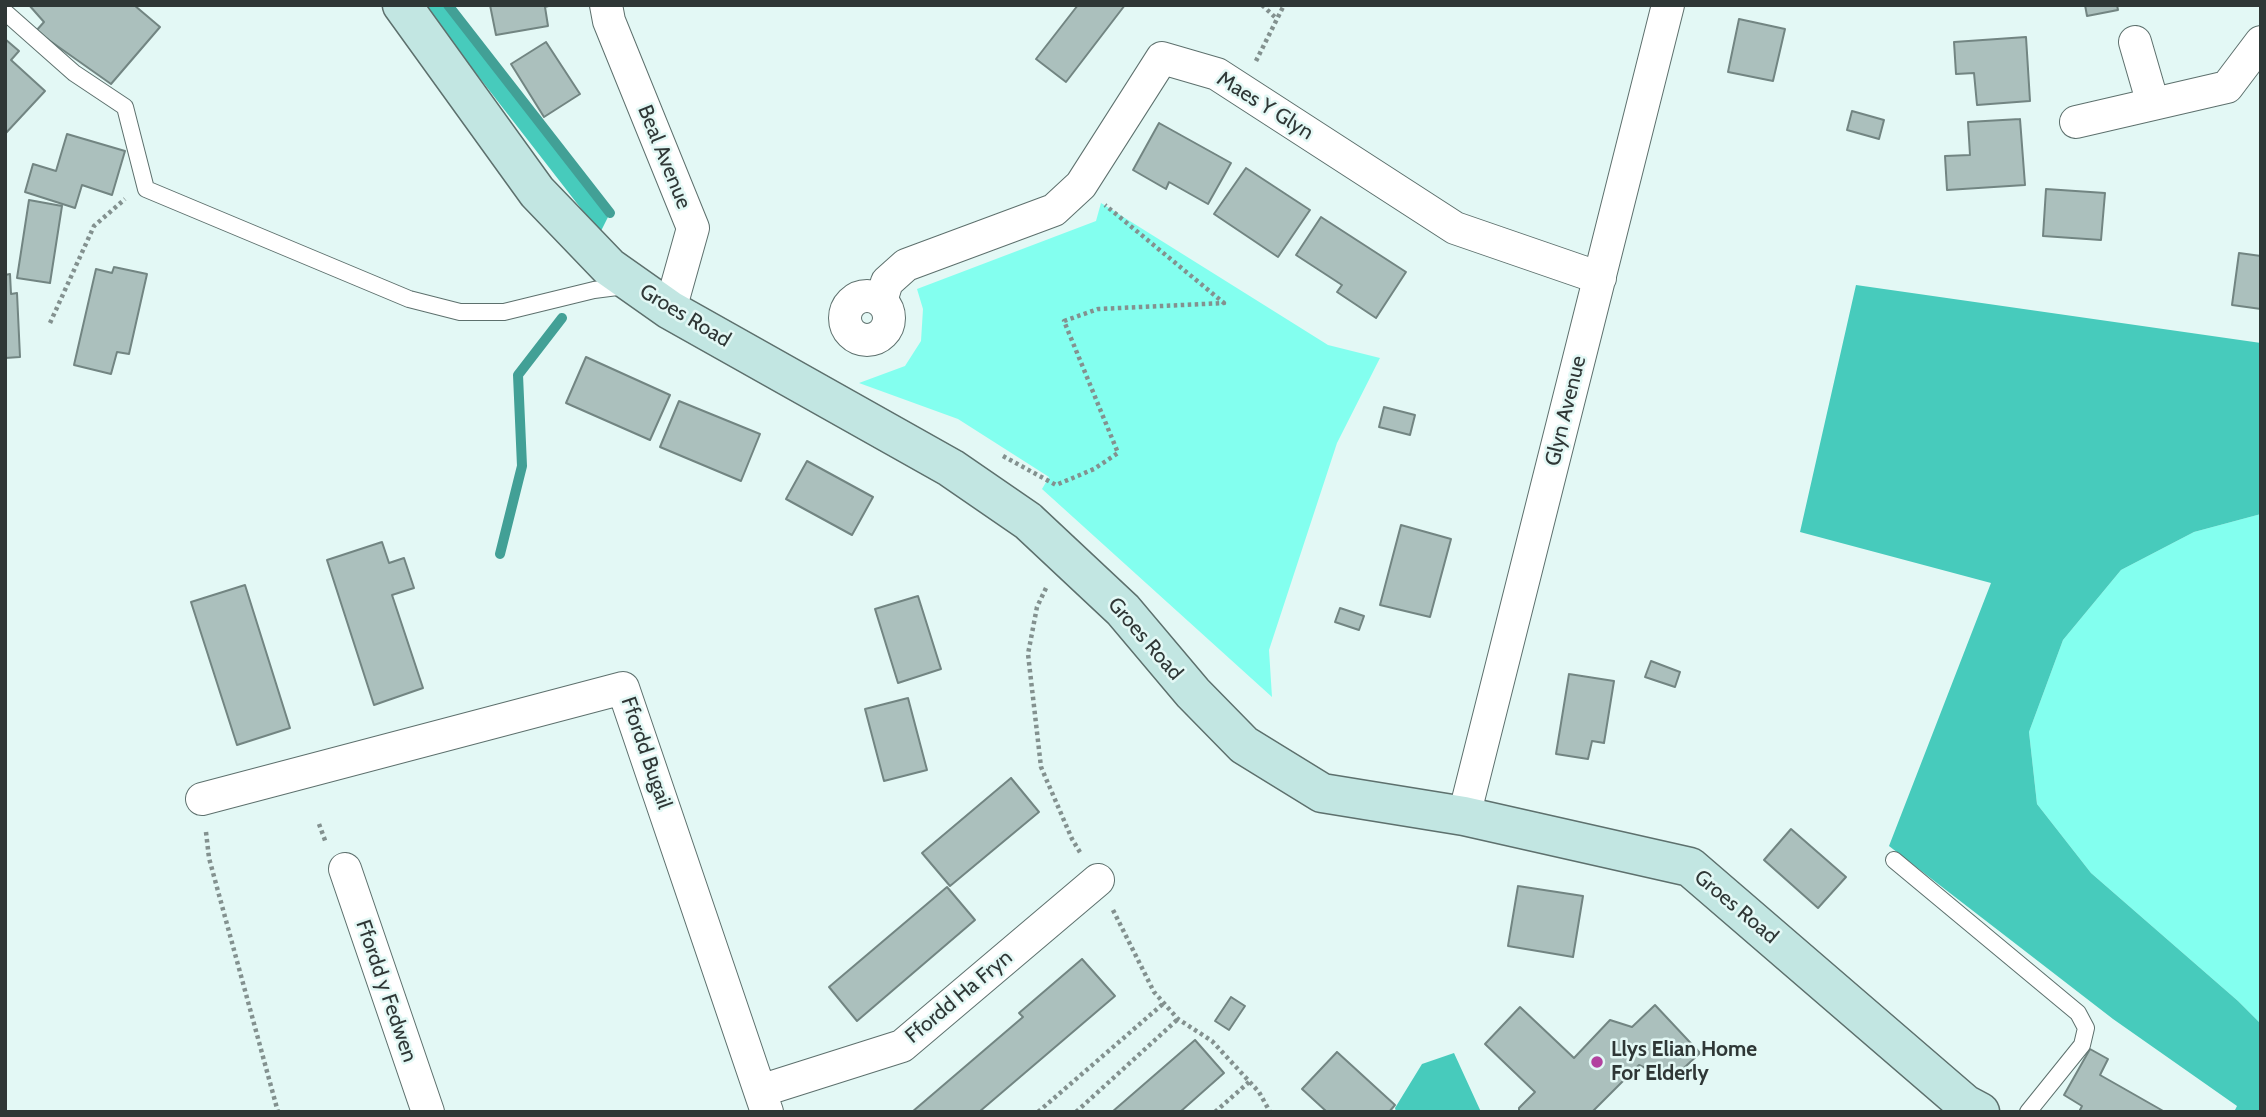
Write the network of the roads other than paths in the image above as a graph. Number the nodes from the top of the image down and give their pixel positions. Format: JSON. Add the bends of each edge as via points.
{"nodes":[{"id":1,"x":402,"y":5,"type":"edge"},
{"id":2,"x":607,"y":5,"type":"edge"},
{"id":3,"x":1668,"y":5,"type":"edge"},
{"id":4,"x":5,"y":12,"type":"edge"},
{"id":5,"x":2261,"y":42,"type":"edge"},
{"id":6,"x":2135,"y":43,"type":"dead end"},
{"id":7,"x":2153,"y":104,"type":"junction"},
{"id":8,"x":2076,"y":122,"type":"dead end"},
{"id":9,"x":1600,"y":278,"type":"junction"},
{"id":10,"x":634,"y":285,"type":"junction"},
{"id":11,"x":881,"y":300,"type":"dead end"},
{"id":12,"x":670,"y":310,"type":"junction"},
{"id":13,"x":202,"y":799,"type":"road end"},
{"id":14,"x":1464,"y":817,"type":"junction"},
{"id":15,"x":337,"y":858,"type":"road end"},
{"id":16,"x":1894,"y":860,"type":"dead end"},
{"id":17,"x":1098,"y":880,"type":"dead end"},
{"id":18,"x":764,"y":1102,"type":"edge"},
{"id":19,"x":428,"y":1112,"type":"edge"},
{"id":20,"x":1980,"y":1112,"type":"edge"},
{"id":21,"x":2028,"y":1112,"type":"edge"}],
"edges":[{"from":1,"to":10,"type":"street","name":"Groes Road","via":[[537,192],[609,267]]},
{"from":2,"to":12,"type":"street","name":"Beal Avenue","via":[[609,21],[693,228]]},
{"from":3,"to":9,"type":"street","name":"Glyn Avenue"},
{"from":4,"to":10,"type":"lane","via":[[74,73],[125,107],[146,189],[409,299],[460,312],[504,312]]},
{"from":5,"to":7,"type":"street","via":[[2227,87]]},
{"from":6,"to":7,"type":"street"},
{"from":7,"to":8,"type":"street"},
{"from":9,"to":11,"type":"street","name":"Maes Y Glyn","via":[[1455,228],[1217,74],[1162,58],[1081,185],[1054,210],[906,265],[887,282]]},
{"from":9,"to":14,"type":"street","name":"Glyn Avenue"},
{"from":10,"to":12,"type":"street","name":"Groes Road"},
{"from":12,"to":14,"type":"street","name":"Groes Road","via":[[951,468],[1028,521],[1123,610],[1192,693],[1244,745],[1322,793]]},
{"from":13,"to":18,"type":"street","name":"Ffordd Bugail","via":[[624,688]]},
{"from":14,"to":20,"type":"street","name":"Groes Road","via":[[1690,867],[1965,1104]]},
{"from":15,"to":19,"type":"street","name":"Ffordd y Fedwen"},
{"from":16,"to":21,"type":"lane","via":[[2078,1013],[2086,1028],[2082,1045]]},
{"from":17,"to":18,"type":"street","name":"Ffordd Ha Fryn","via":[[902,1046]]}]}
